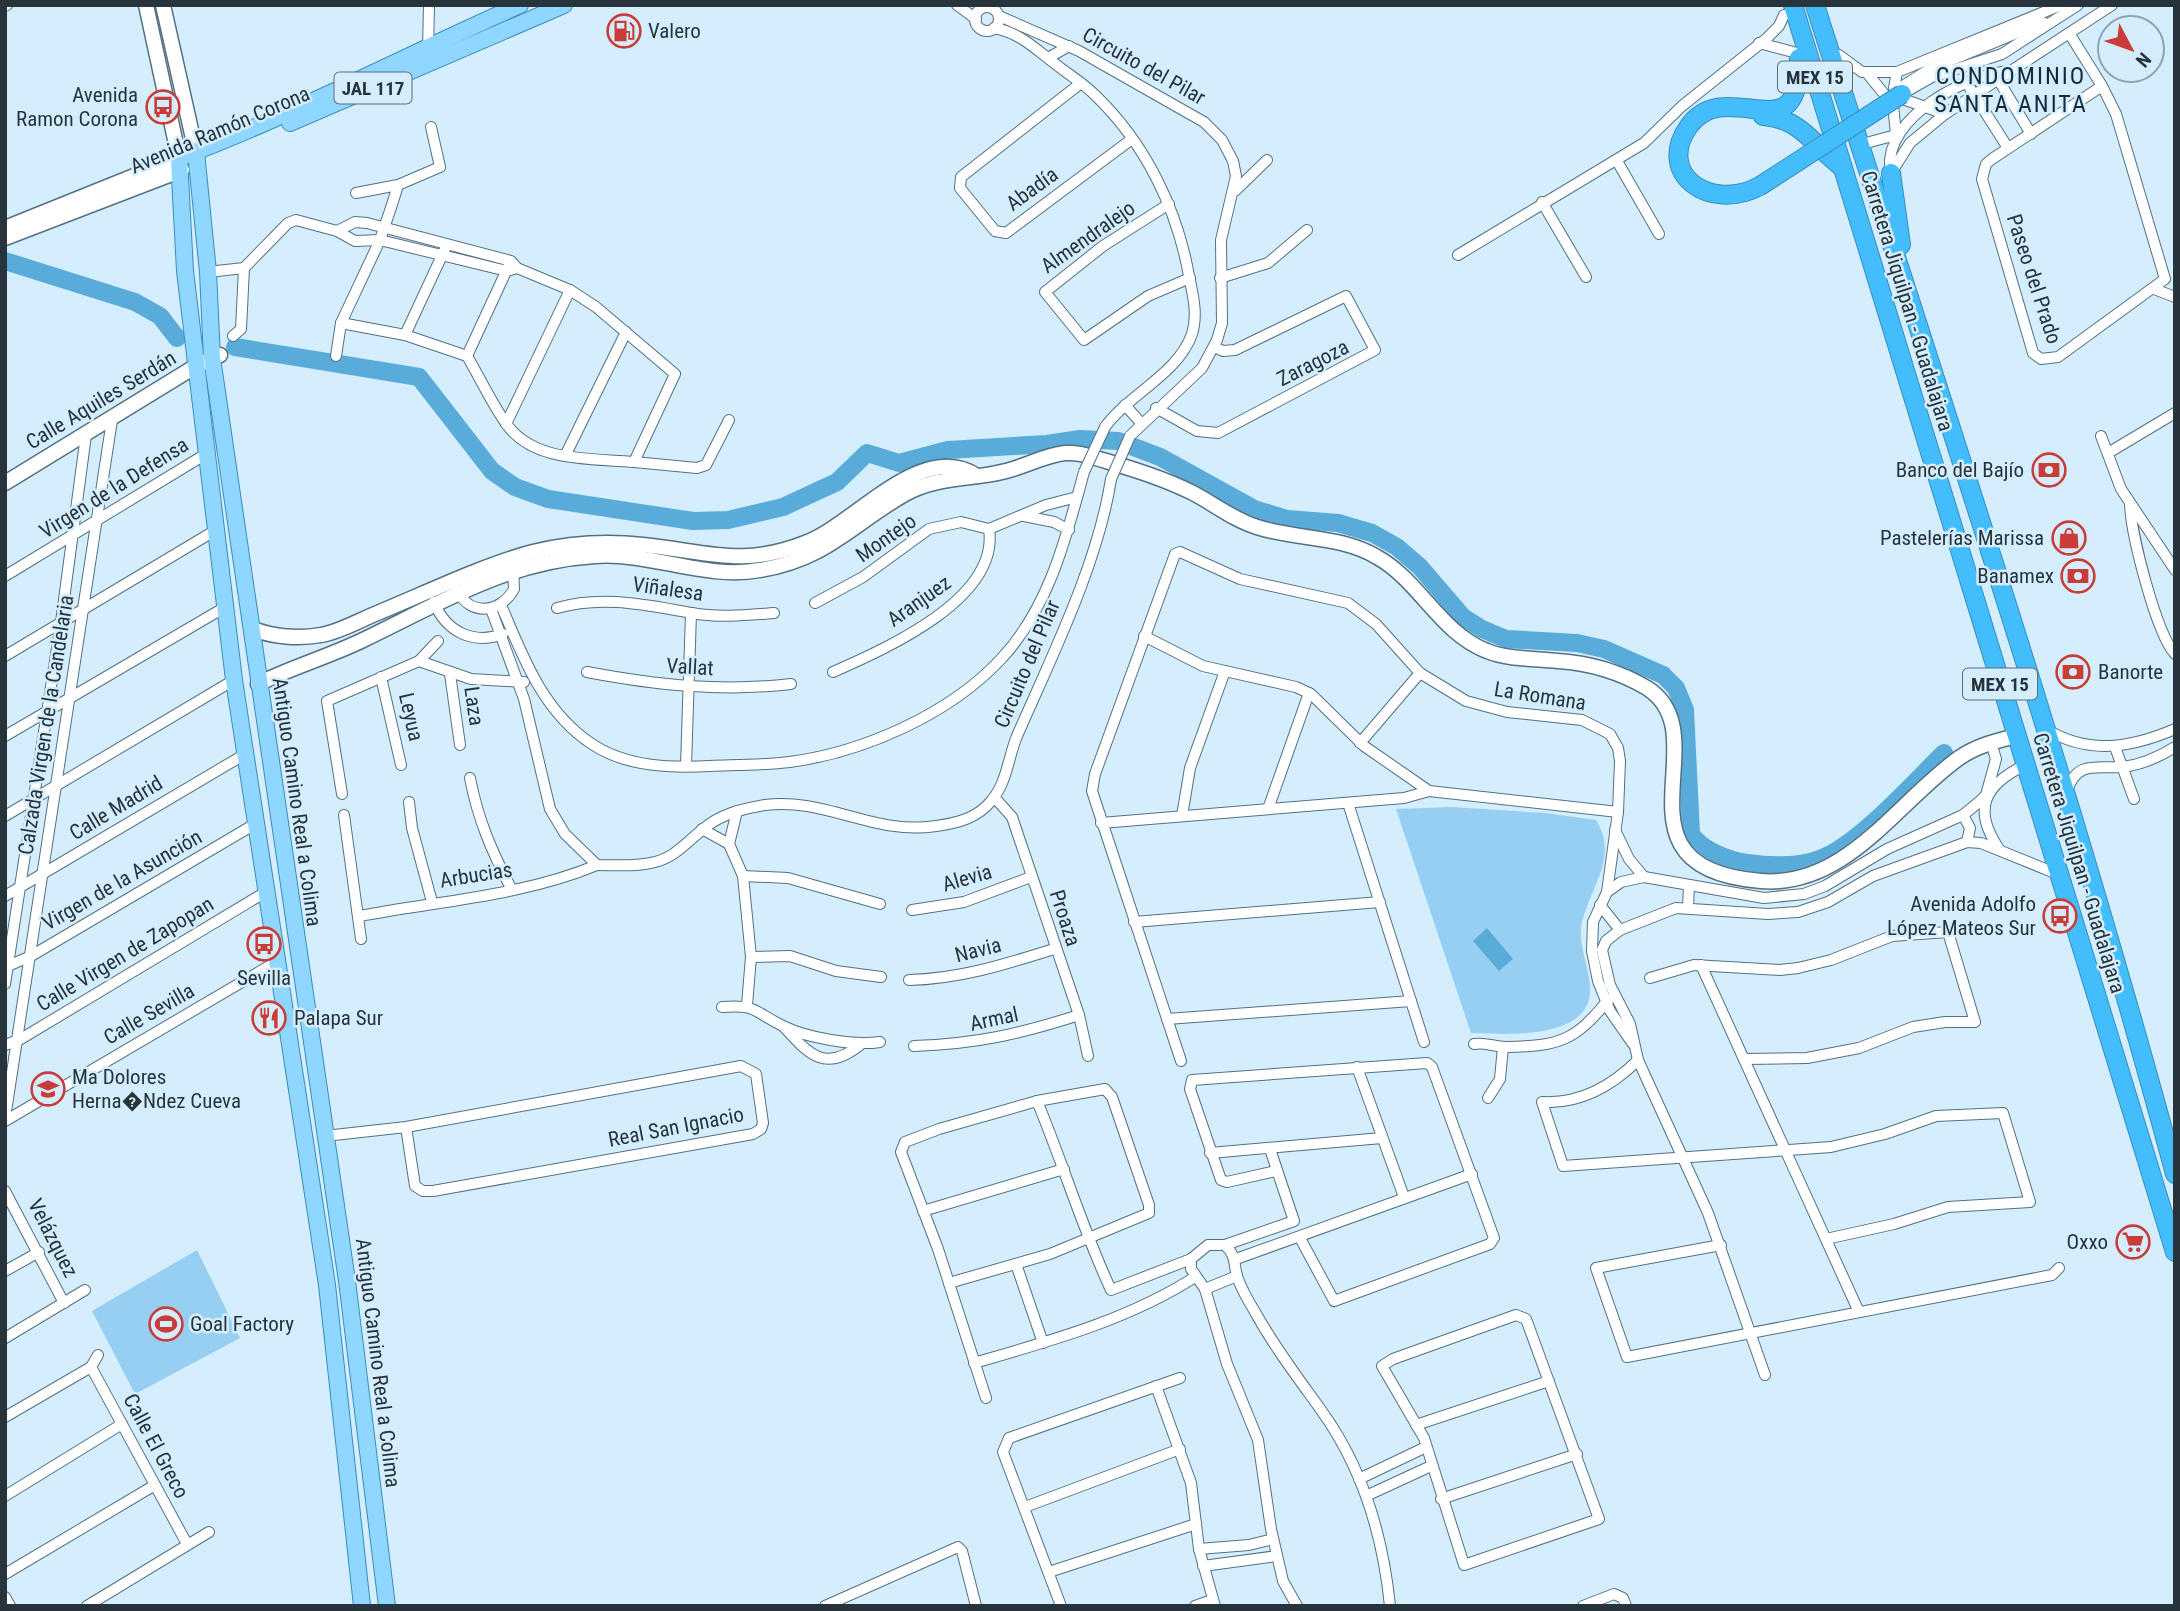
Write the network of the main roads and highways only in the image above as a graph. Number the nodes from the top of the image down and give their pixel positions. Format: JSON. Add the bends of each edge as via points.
{"nodes":[{"id":1,"x":520,"y":5,"type":"edge"},
{"id":2,"x":564,"y":5,"type":"edge"},
{"id":3,"x":1815,"y":5,"type":"edge"},
{"id":4,"x":1824,"y":5,"type":"edge"},
{"id":5,"x":1786,"y":8,"type":"edge"},
{"id":6,"x":1798,"y":56,"type":"junction"},
{"id":7,"x":1899,"y":85,"type":"road end"},
{"id":8,"x":1837,"y":149,"type":"junction"},
{"id":9,"x":197,"y":158,"type":"junction"},
{"id":10,"x":180,"y":164,"type":"joint"},
{"id":11,"x":1843,"y":168,"type":"junction"},
{"id":12,"x":1868,"y":168,"type":"junction"},
{"id":13,"x":1891,"y":173,"type":"road end"},
{"id":14,"x":1759,"y":182,"type":"junction"},
{"id":15,"x":1902,"y":279,"type":"junction"},
{"id":16,"x":2175,"y":1174,"type":"edge"},
{"id":17,"x":2175,"y":1252,"type":"edge"},
{"id":18,"x":362,"y":1606,"type":"edge"},
{"id":19,"x":387,"y":1606,"type":"edge"}],
"edges":[{"from":1,"to":9,"type":"main road","name":"Avenida Ramón Corona","number":"JAL 117"},
{"from":2,"to":9,"type":"main road","name":"Avenida Ramón Corona","number":"JAL 117"},
{"from":3,"to":12,"type":"highway","name":"Carretera Jiquilpan - Guadalajara","number":"MEX 15"},
{"from":4,"to":12,"type":"highway","via":[[1866,143]]},
{"from":5,"to":6,"type":"highway"},
{"from":5,"to":8,"type":"highway","name":"Carretera Jiquilpan - Guadalajara","number":"MEX 15"},
{"from":6,"to":8,"type":"highway","via":[[1822,129]]},
{"from":6,"to":14,"type":"highway","via":[[1798,89],[1788,105],[1772,110],[1708,110],[1694,120],[1683,139],[1682,166],[1689,180],[1704,192],[1729,197]]},
{"from":7,"to":14,"type":"highway","bridge":true},
{"from":8,"to":11,"type":"highway","name":"Carretera Jiquilpan - Guadalajara","number":"MEX 15"},
{"from":9,"to":10,"type":"main road","name":"Avenida Ramón Corona","number":"JAL 117"},
{"from":9,"to":19,"type":"main road","name":"Antiguo Camino Real a Colima","via":[[209,295],[218,322],[216,357],[230,478],[347,1281]]},
{"from":10,"to":18,"type":"main road","name":"Antiguo Camino Real a Colima","via":[[184,271],[234,680],[327,1285]]},
{"from":11,"to":14,"type":"highway","via":[[1806,132],[1784,118],[1725,115],[1708,119],[1696,129],[1689,162],[1703,183],[1731,188]]},
{"from":11,"to":17,"type":"highway","name":"Carretera Jiquilpan - Guadalajara","number":"MEX 15"},
{"from":12,"to":15,"type":"highway","name":"Carretera Jiquilpan - Guadalajara","number":"MEX 15"},
{"from":13,"to":15,"type":"highway"},
{"from":15,"to":16,"type":"highway","name":"Carretera Jiquilpan - Guadalajara","number":"MEX 15","via":[[1972,485],[2118,965]]}]}
